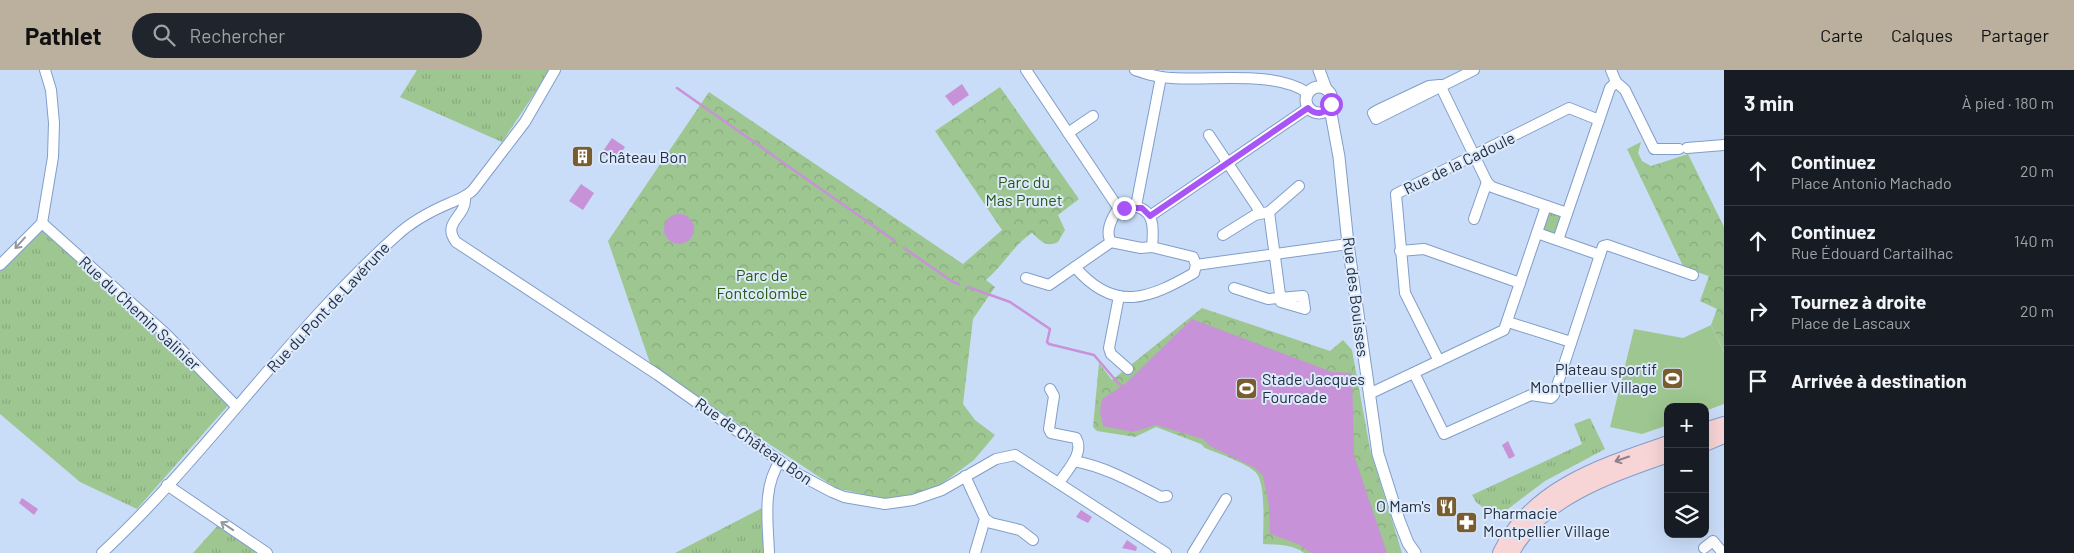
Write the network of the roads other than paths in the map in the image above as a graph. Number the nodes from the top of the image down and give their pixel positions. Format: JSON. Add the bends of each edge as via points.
{"nodes":[{"id":1,"x":45,"y":70,"type":"edge"},
{"id":2,"x":554,"y":70,"type":"edge"},
{"id":3,"x":1026,"y":70,"type":"edge"},
{"id":4,"x":1135,"y":70,"type":"edge"},
{"id":5,"x":1474,"y":70,"type":"edge"},
{"id":6,"x":1611,"y":70,"type":"edge"},
{"id":7,"x":1320,"y":71,"type":"edge"},
{"id":8,"x":1161,"y":77,"type":"junction"},
{"id":9,"x":1616,"y":82,"type":"junction"},
{"id":10,"x":1440,"y":85,"type":"junction"},
{"id":11,"x":1326,"y":89,"type":"junction"},
{"id":12,"x":1311,"y":91,"type":"junction"},
{"id":13,"x":1330,"y":108,"type":"junction"},
{"id":14,"x":1313,"y":110,"type":"junction"},
{"id":15,"x":1093,"y":116,"type":"dead end"},
{"id":16,"x":1599,"y":120,"type":"junction"},
{"id":17,"x":1332,"y":124,"type":"junction"},
{"id":18,"x":1068,"y":133,"type":"junction"},
{"id":19,"x":1209,"y":135,"type":"dead end"},
{"id":20,"x":1724,"y":145,"type":"edge"},
{"id":21,"x":1475,"y":155,"type":"junction"},
{"id":22,"x":1228,"y":162,"type":"junction"},
{"id":23,"x":1487,"y":182,"type":"junction"},
{"id":24,"x":1299,"y":186,"type":"dead end"},
{"id":25,"x":465,"y":197,"type":"junction"},
{"id":26,"x":1136,"y":206,"type":"junction"},
{"id":27,"x":1546,"y":206,"type":"junction"},
{"id":28,"x":1119,"y":209,"type":"junction"},
{"id":29,"x":1265,"y":212,"type":"junction"},
{"id":30,"x":1567,"y":213,"type":"junction"},
{"id":31,"x":1150,"y":216,"type":"junction"},
{"id":32,"x":1474,"y":219,"type":"dead end"},
{"id":33,"x":42,"y":223,"type":"junction"},
{"id":34,"x":1537,"y":233,"type":"junction"},
{"id":35,"x":1223,"y":235,"type":"dead end"},
{"id":36,"x":1558,"y":240,"type":"junction"},
{"id":37,"x":1111,"y":242,"type":"junction"},
{"id":38,"x":1348,"y":244,"type":"junction"},
{"id":39,"x":1152,"y":247,"type":"junction"},
{"id":40,"x":1400,"y":251,"type":"junction"},
{"id":41,"x":1275,"y":254,"type":"junction"},
{"id":42,"x":1600,"y":255,"type":"junction"},
{"id":43,"x":0,"y":265,"type":"edge"},
{"id":44,"x":1196,"y":265,"type":"junction"},
{"id":45,"x":1075,"y":267,"type":"junction"},
{"id":46,"x":1693,"y":275,"type":"dead end"},
{"id":47,"x":1026,"y":278,"type":"dead end"},
{"id":48,"x":1520,"y":283,"type":"junction"},
{"id":49,"x":1234,"y":288,"type":"dead end"},
{"id":50,"x":1119,"y":296,"type":"junction"},
{"id":51,"x":1508,"y":322,"type":"junction"},
{"id":52,"x":1571,"y":342,"type":"junction"},
{"id":53,"x":1439,"y":361,"type":"junction"},
{"id":54,"x":1128,"y":369,"type":"dead end"},
{"id":55,"x":1414,"y":374,"type":"junction"},
{"id":56,"x":1050,"y":389,"type":"dead end"},
{"id":57,"x":1368,"y":394,"type":"junction"},
{"id":58,"x":236,"y":406,"type":"junction"},
{"id":59,"x":1724,"y":424,"type":"edge"},
{"id":60,"x":1709,"y":429,"type":"edge"},
{"id":61,"x":1724,"y":436,"type":"edge"},
{"id":62,"x":1709,"y":442,"type":"edge"},
{"id":63,"x":1664,"y":444,"type":"edge"},
{"id":64,"x":1664,"y":456,"type":"edge"},
{"id":65,"x":780,"y":461,"type":"junction"},
{"id":66,"x":1074,"y":461,"type":"junction"},
{"id":67,"x":965,"y":476,"type":"junction"},
{"id":68,"x":1058,"y":483,"type":"junction"},
{"id":69,"x":167,"y":485,"type":"junction"},
{"id":70,"x":1167,"y":496,"type":"dead end"},
{"id":71,"x":1226,"y":499,"type":"dead end"},
{"id":72,"x":985,"y":519,"type":"junction"},
{"id":73,"x":1032,"y":540,"type":"dead end"},
{"id":74,"x":1704,"y":548,"type":"dead end"},
{"id":75,"x":102,"y":553,"type":"edge"},
{"id":76,"x":267,"y":553,"type":"edge"},
{"id":77,"x":769,"y":553,"type":"edge"},
{"id":78,"x":975,"y":553,"type":"edge"},
{"id":79,"x":1166,"y":553,"type":"edge"},
{"id":80,"x":1193,"y":553,"type":"edge"},
{"id":81,"x":1415,"y":553,"type":"edge"},
{"id":82,"x":1500,"y":553,"type":"edge"},
{"id":83,"x":1512,"y":553,"type":"edge"},
{"id":84,"x":1723,"y":553,"type":"edge"}],
"edges":[{"from":1,"to":33,"type":"street","via":[[51,90],[54,123]]},
{"from":2,"to":25,"type":"street","name":"Rue du Pont de Lavérune","via":[[525,122]]},
{"from":3,"to":18,"type":"street"},
{"from":4,"to":8,"type":"street"},
{"from":5,"to":10,"type":"street"},
{"from":6,"to":9,"type":"street"},
{"from":7,"to":11,"type":"street"},
{"from":7,"to":12,"type":"street"},
{"from":8,"to":12,"type":"street","via":[[1275,80]]},
{"from":8,"to":26,"type":"street"},
{"from":9,"to":16,"type":"street","via":[[1610,88]]},
{"from":9,"to":20,"type":"street","via":[[1625,90],[1654,149]]},
{"from":10,"to":10,"type":"street","via":[[1429,86],[1373,113],[1376,119],[1434,92]]},
{"from":10,"to":21,"type":"street"},
{"from":11,"to":12,"type":"street"},
{"from":11,"to":13,"type":"street","via":[[1332,97]]},
{"from":12,"to":14,"type":"street","via":[[1306,100]]},
{"from":13,"to":14,"type":"street","via":[[1324,112]]},
{"from":13,"to":17,"type":"street","name":"Rue des Bouisses"},
{"from":14,"to":17,"type":"street"},
{"from":14,"to":22,"type":"street"},
{"from":15,"to":18,"type":"street"},
{"from":16,"to":21,"type":"street","name":"Rue de la Cadoule","via":[[1569,108]]},
{"from":16,"to":30,"type":"street"},
{"from":17,"to":38,"type":"street","name":"Rue des Bouisses","via":[[1339,157]]},
{"from":18,"to":28,"type":"street"},
{"from":19,"to":22,"type":"street"},
{"from":21,"to":23,"type":"street"},
{"from":21,"to":40,"type":"street","name":"Rue de la Cadoule","via":[[1398,192]]},
{"from":22,"to":29,"type":"street"},
{"from":22,"to":31,"type":"street"},
{"from":23,"to":27,"type":"street","via":[[1492,187]]},
{"from":23,"to":32,"type":"street"},
{"from":24,"to":29,"type":"street"},
{"from":25,"to":58,"type":"street","name":"Rue du Pont de Lavérune","via":[[412,223],[390,241]]},
{"from":25,"to":65,"type":"street","name":"Rue de Château Bon","via":[[466,203],[450,228],[456,242],[658,375]]},
{"from":26,"to":28,"type":"street"},
{"from":26,"to":31,"type":"street"},
{"from":27,"to":30,"type":"street"},
{"from":27,"to":34,"type":"street"},
{"from":28,"to":37,"type":"street","via":[[1109,229]]},
{"from":29,"to":35,"type":"street"},
{"from":29,"to":41,"type":"street"},
{"from":30,"to":36,"type":"street"},
{"from":31,"to":39,"type":"street","via":[[1154,224]]},
{"from":33,"to":43,"type":"street","one_way":true},
{"from":33,"to":58,"type":"street","name":"Rue du Chemin Salinier","via":[[166,334]]},
{"from":34,"to":36,"type":"street"},
{"from":34,"to":48,"type":"street"},
{"from":36,"to":42,"type":"street"},
{"from":37,"to":39,"type":"street"},
{"from":37,"to":45,"type":"street"},
{"from":38,"to":41,"type":"street"},
{"from":38,"to":57,"type":"street","name":"Rue des Bouisses"},
{"from":39,"to":44,"type":"street","via":[[1193,257]]},
{"from":40,"to":48,"type":"street","via":[[1424,249]]},
{"from":40,"to":53,"type":"street","name":"Rue de la Cadoule","via":[[1405,293]]},
{"from":41,"to":44,"type":"street"},
{"from":41,"to":49,"type":"street","via":[[1280,298],[1268,299]]},
{"from":42,"to":46,"type":"street","via":[[1603,246],[1607,245]]},
{"from":42,"to":52,"type":"street"},
{"from":44,"to":50,"type":"street","via":[[1194,273],[1161,292],[1145,297]]},
{"from":45,"to":47,"type":"street","via":[[1049,285]]},
{"from":45,"to":50,"type":"street","via":[[1088,282]]},
{"from":48,"to":51,"type":"street"},
{"from":50,"to":54,"type":"street","via":[[1109,348],[1111,354]]},
{"from":51,"to":52,"type":"street"},
{"from":51,"to":53,"type":"street","via":[[1504,330]]},
{"from":52,"to":55,"type":"street","via":[[1551,398],[1531,395],[1448,434],[1444,434]]},
{"from":53,"to":55,"type":"street"},
{"from":55,"to":57,"type":"street"},
{"from":56,"to":66,"type":"street","via":[[1054,396],[1049,429],[1051,433],[1076,438],[1080,450]]},
{"from":57,"to":81,"type":"street","name":"Rue des Bouisses","via":[[1378,454],[1399,520]]},
{"from":58,"to":69,"type":"street","name":"Rue du Pont de Lavérune"},
{"from":59,"to":60,"type":"main road"},
{"from":61,"to":62,"type":"main road"},
{"from":63,"to":82,"type":"main road","one_way":true,"via":[[1599,466],[1552,493],[1511,530]]},
{"from":64,"to":83,"type":"main road","via":[[1620,471],[1580,490],[1536,522]]},
{"from":65,"to":67,"type":"street","name":"Rue de Château Bon","via":[[828,491],[885,504],[926,498]]},
{"from":65,"to":77,"type":"street","via":[[770,482]]},
{"from":66,"to":68,"type":"street"},
{"from":66,"to":70,"type":"street","via":[[1092,464],[1161,497]]},
{"from":67,"to":68,"type":"street","name":"Rue de Château Bon","via":[[996,459],[1015,456]]},
{"from":67,"to":72,"type":"street"},
{"from":68,"to":79,"type":"street","name":"Rue de Château Bon"},
{"from":69,"to":75,"type":"street","name":"Rue du Pont de Lavérune"},
{"from":76,"to":69,"type":"street","one_way":true},
{"from":71,"to":80,"type":"street"},
{"from":72,"to":73,"type":"street","via":[[1020,530]]},
{"from":72,"to":78,"type":"street"},
{"from":74,"to":84,"type":"street","via":[[1713,541]]}]}
